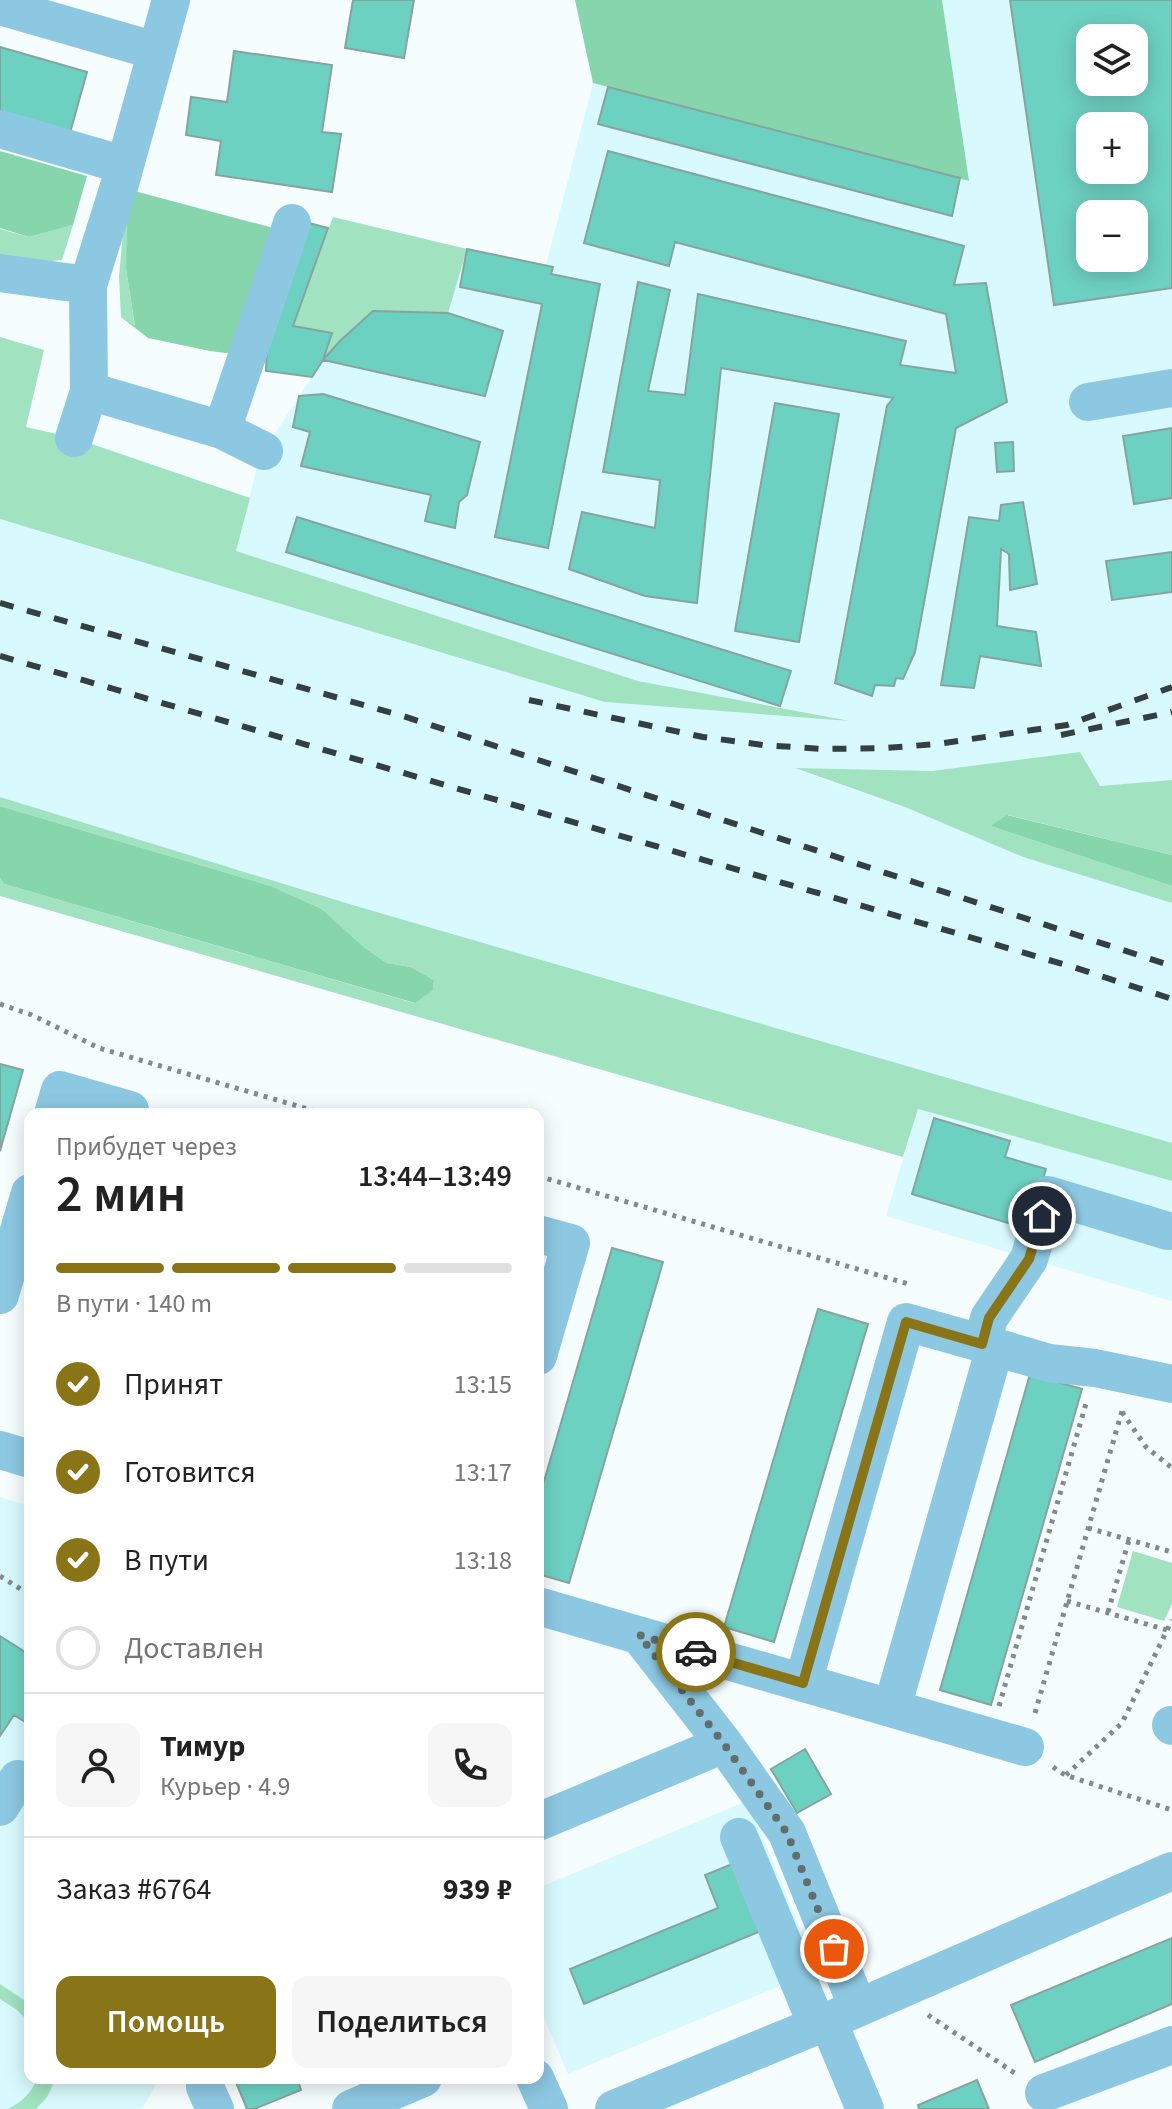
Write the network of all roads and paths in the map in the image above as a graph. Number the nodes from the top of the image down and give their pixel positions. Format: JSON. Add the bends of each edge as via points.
{"nodes":[{"id":1,"x":171,"y":0,"type":"edge"},
{"id":2,"x":6,"y":4,"type":"edge"},
{"id":3,"x":156,"y":51,"type":"junction"},
{"id":4,"x":0,"y":129,"type":"edge"},
{"id":5,"x":124,"y":165,"type":"junction"},
{"id":6,"x":292,"y":223,"type":"dead end"},
{"id":7,"x":0,"y":273,"type":"edge"},
{"id":8,"x":88,"y":285,"type":"junction"},
{"id":9,"x":1172,"y":388,"type":"edge"},
{"id":10,"x":89,"y":391,"type":"junction"},
{"id":11,"x":1088,"y":402,"type":"dead end"},
{"id":12,"x":222,"y":430,"type":"junction"},
{"id":13,"x":74,"y":438,"type":"dead end"},
{"id":14,"x":264,"y":451,"type":"dead end"},
{"id":15,"x":0,"y":1004,"type":"edge"},
{"id":16,"x":55,"y":1108,"type":"edge"},
{"id":17,"x":123,"y":1108,"type":"edge"},
{"id":18,"x":304,"y":1108,"type":"edge"},
{"id":19,"x":544,"y":1178,"type":"edge"},
{"id":20,"x":24,"y":1213,"type":"edge"},
{"id":21,"x":1168,"y":1231,"type":"dead end"},
{"id":22,"x":544,"y":1236,"type":"edge"},
{"id":23,"x":914,"y":1286,"type":"dead end"},
{"id":24,"x":0,"y":1295,"type":"edge"},
{"id":25,"x":544,"y":1335,"type":"edge"},
{"id":26,"x":989,"y":1345,"type":"junction"},
{"id":27,"x":1094,"y":1374,"type":"junction"},
{"id":28,"x":1172,"y":1384,"type":"edge"},
{"id":29,"x":1122,"y":1411,"type":"junction"},
{"id":30,"x":0,"y":1450,"type":"edge"},
{"id":31,"x":24,"y":1457,"type":"edge"},
{"id":32,"x":1172,"y":1468,"type":"edge"},
{"id":33,"x":1088,"y":1528,"type":"junction"},
{"id":34,"x":1129,"y":1540,"type":"junction"},
{"id":35,"x":1172,"y":1552,"type":"edge"},
{"id":36,"x":0,"y":1576,"type":"edge"},
{"id":37,"x":24,"y":1591,"type":"edge"},
{"id":38,"x":1067,"y":1601,"type":"junction"},
{"id":39,"x":544,"y":1608,"type":"edge"},
{"id":40,"x":1108,"y":1613,"type":"junction"},
{"id":41,"x":1172,"y":1620,"type":"edge"},
{"id":42,"x":1167,"y":1630,"type":"junction"},
{"id":43,"x":639,"y":1635,"type":"junction"},
{"id":44,"x":803,"y":1683,"type":"junction"},
{"id":45,"x":892,"y":1708,"type":"junction"},
{"id":46,"x":1008,"y":1742,"type":"junction"},
{"id":47,"x":724,"y":1744,"type":"junction"},
{"id":48,"x":1065,"y":1775,"type":"junction"},
{"id":49,"x":24,"y":1782,"type":"edge"},
{"id":50,"x":0,"y":1807,"type":"edge"},
{"id":51,"x":1172,"y":1810,"type":"edge"},
{"id":52,"x":544,"y":1819,"type":"edge"},
{"id":53,"x":739,"y":1837,"type":"dead end"},
{"id":54,"x":1172,"y":1871,"type":"edge"},
{"id":55,"x":928,"y":2014,"type":"dead end"},
{"id":56,"x":834,"y":2018,"type":"junction"},
{"id":57,"x":1172,"y":2045,"type":"edge"},
{"id":58,"x":205,"y":2084,"type":"edge"},
{"id":59,"x":409,"y":2084,"type":"edge"},
{"id":60,"x":538,"y":2084,"type":"edge"},
{"id":61,"x":1044,"y":2093,"type":"joint"},
{"id":62,"x":215,"y":2109,"type":"edge"},
{"id":63,"x":351,"y":2109,"type":"edge"},
{"id":64,"x":549,"y":2109,"type":"edge"},
{"id":65,"x":614,"y":2109,"type":"edge"},
{"id":66,"x":865,"y":2109,"type":"edge"}],
"edges":[{"from":1,"to":3,"type":"street"},
{"from":2,"to":3,"type":"street"},
{"from":3,"to":5,"type":"street"},
{"from":4,"to":5,"type":"street"},
{"from":5,"to":8,"type":"street"},
{"from":6,"to":12,"type":"street"},
{"from":7,"to":8,"type":"street"},
{"from":8,"to":10,"type":"street"},
{"from":9,"to":11,"type":"street"},
{"from":10,"to":12,"type":"street"},
{"from":10,"to":13,"type":"street"},
{"from":12,"to":14,"type":"street"},
{"from":15,"to":18,"type":"path","via":[[99,1048]]},
{"from":16,"to":17,"type":"street","via":[[60,1090]]},
{"from":19,"to":23,"type":"path"},
{"from":20,"to":24,"type":"street"},
{"from":21,"to":26,"type":"street","via":[[1048,1195],[1029,1259],[989,1318]]},
{"from":22,"to":25,"type":"street","via":[[571,1243]]},
{"from":26,"to":27,"type":"street"},
{"from":26,"to":44,"type":"street","via":[[906,1322]]},
{"from":26,"to":45,"type":"street"},
{"from":27,"to":28,"type":"street"},
{"from":27,"to":29,"type":"path"},
{"from":27,"to":46,"type":"path"},
{"from":29,"to":32,"type":"path","via":[[1146,1447]]},
{"from":29,"to":33,"type":"path"},
{"from":30,"to":31,"type":"street"},
{"from":33,"to":34,"type":"path"},
{"from":33,"to":38,"type":"path"},
{"from":34,"to":35,"type":"path"},
{"from":34,"to":40,"type":"path"},
{"from":36,"to":37,"type":"path"},
{"from":38,"to":40,"type":"path"},
{"from":38,"to":46,"type":"path"},
{"from":39,"to":43,"type":"street"},
{"from":40,"to":42,"type":"path"},
{"from":41,"to":42,"type":"path"},
{"from":42,"to":48,"type":"path","via":[[1122,1723]]},
{"from":43,"to":44,"type":"street"},
{"from":43,"to":47,"type":"street"},
{"from":44,"to":45,"type":"street"},
{"from":45,"to":46,"type":"street"},
{"from":46,"to":48,"type":"path"},
{"from":47,"to":52,"type":"street"},
{"from":47,"to":56,"type":"street","via":[[787,1833]]},
{"from":48,"to":51,"type":"path"},
{"from":49,"to":50,"type":"street","via":[[18,1779]]},
{"from":53,"to":56,"type":"street"},
{"from":54,"to":56,"type":"street"},
{"from":55,"to":61,"type":"path"},
{"from":56,"to":65,"type":"street"},
{"from":56,"to":66,"type":"street"},
{"from":57,"to":61,"type":"street"},
{"from":58,"to":62,"type":"street"},
{"from":59,"to":63,"type":"street"},
{"from":60,"to":64,"type":"street"}]}
